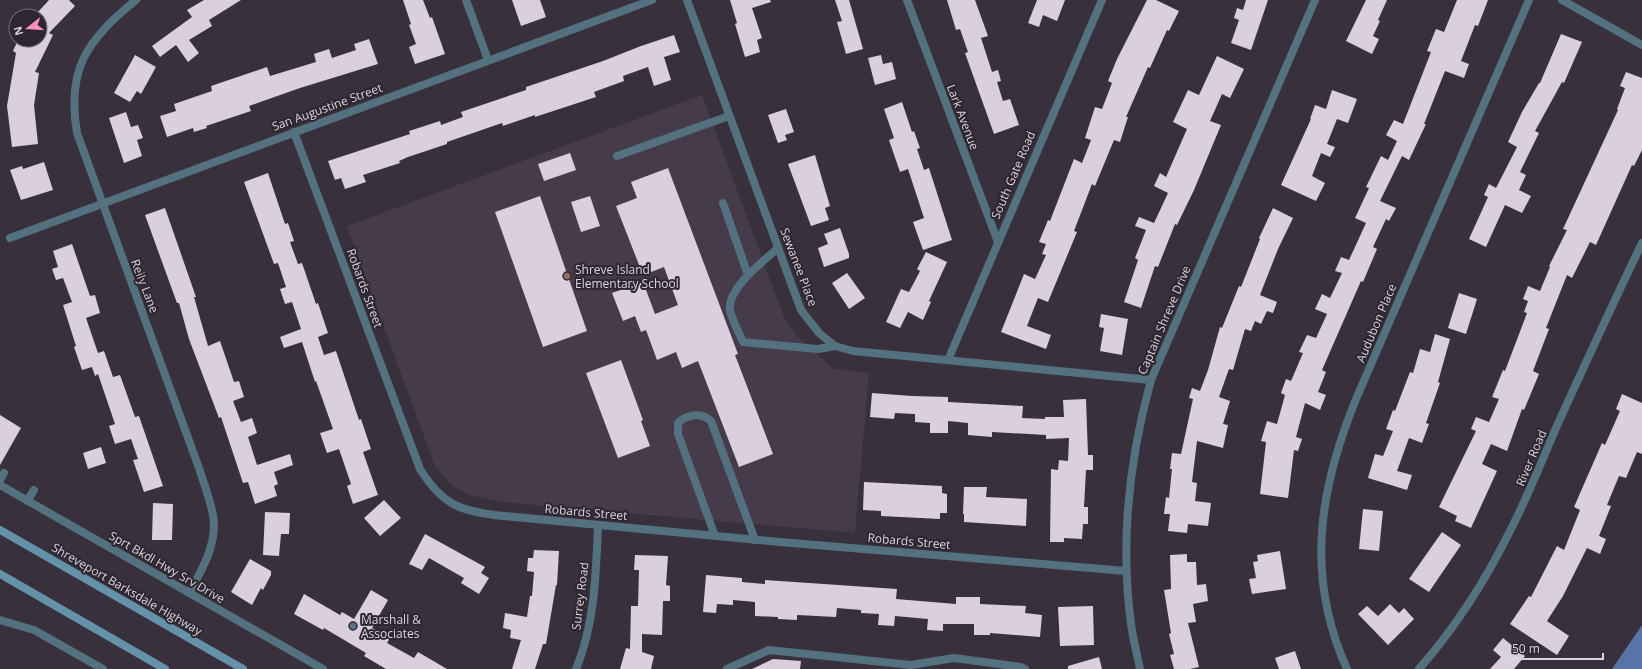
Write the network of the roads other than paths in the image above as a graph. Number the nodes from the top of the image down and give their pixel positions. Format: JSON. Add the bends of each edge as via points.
{"nodes":[{"id":1,"x":136,"y":0,"type":"edge"},
{"id":2,"x":466,"y":0,"type":"edge"},
{"id":3,"x":652,"y":0,"type":"edge"},
{"id":4,"x":686,"y":0,"type":"edge"},
{"id":5,"x":907,"y":0,"type":"edge"},
{"id":6,"x":1102,"y":0,"type":"edge"},
{"id":7,"x":1315,"y":0,"type":"edge"},
{"id":8,"x":1529,"y":0,"type":"edge"},
{"id":9,"x":1562,"y":0,"type":"edge"},
{"id":10,"x":1642,"y":46,"type":"edge"},
{"id":11,"x":488,"y":60,"type":"junction"},
{"id":12,"x":729,"y":116,"type":"junction"},
{"id":13,"x":294,"y":132,"type":"junction"},
{"id":14,"x":617,"y":156,"type":"dead end"},
{"id":15,"x":723,"y":203,"type":"dead end"},
{"id":16,"x":101,"y":204,"type":"junction"},
{"id":17,"x":10,"y":238,"type":"dead end"},
{"id":18,"x":998,"y":242,"type":"junction"},
{"id":19,"x":1642,"y":243,"type":"edge"},
{"id":20,"x":778,"y":248,"type":"junction"},
{"id":21,"x":748,"y":276,"type":"junction"},
{"id":22,"x":835,"y":346,"type":"junction"},
{"id":23,"x":948,"y":360,"type":"junction"},
{"id":24,"x":1151,"y":380,"type":"junction"},
{"id":25,"x":0,"y":486,"type":"edge"},
{"id":26,"x":34,"y":490,"type":"dead end"},
{"id":27,"x":27,"y":501,"type":"junction"},
{"id":28,"x":598,"y":525,"type":"junction"},
{"id":29,"x":0,"y":530,"type":"edge"},
{"id":30,"x":715,"y":536,"type":"junction"},
{"id":31,"x":755,"y":540,"type":"junction"},
{"id":32,"x":1126,"y":571,"type":"junction"},
{"id":33,"x":0,"y":574,"type":"edge"},
{"id":34,"x":189,"y":593,"type":"junction"},
{"id":35,"x":0,"y":620,"type":"edge"},
{"id":36,"x":911,"y":665,"type":"junction"},
{"id":37,"x":103,"y":669,"type":"edge"},
{"id":38,"x":165,"y":669,"type":"edge"},
{"id":39,"x":242,"y":669,"type":"edge"},
{"id":40,"x":322,"y":669,"type":"edge"},
{"id":41,"x":576,"y":669,"type":"edge"},
{"id":42,"x":727,"y":669,"type":"edge"},
{"id":43,"x":902,"y":669,"type":"edge"},
{"id":44,"x":1025,"y":669,"type":"edge"},
{"id":45,"x":1140,"y":669,"type":"edge"},
{"id":46,"x":1347,"y":669,"type":"edge"},
{"id":47,"x":1419,"y":669,"type":"edge"}],
"edges":[{"from":1,"to":16,"type":"street","name":"Reily Lane","via":[[95,39],[80,66],[74,88],[76,134]]},
{"from":2,"to":11,"type":"street"},
{"from":3,"to":11,"type":"street","name":"San Augustine Street"},
{"from":4,"to":12,"type":"street","name":"Sewanee Place"},
{"from":5,"to":18,"type":"street","name":"Lark Avenue"},
{"from":6,"to":18,"type":"street","name":"South Gate Road"},
{"from":7,"to":24,"type":"street","name":"Captain Shreve Drive"},
{"from":8,"to":46,"type":"street","name":"Audubon Place","via":[[1356,399],[1337,451],[1327,494],[1322,535],[1322,571],[1330,624]]},
{"from":9,"to":10,"type":"street"},
{"from":11,"to":13,"type":"street","name":"San Augustine Street"},
{"from":12,"to":14,"type":"street"},
{"from":12,"to":20,"type":"street","name":"Sewanee Place"},
{"from":13,"to":16,"type":"street","name":"San Augustine Street"},
{"from":13,"to":28,"type":"street","name":"Robards Street","via":[[420,468],[430,485],[444,498],[470,511]]},
{"from":15,"to":21,"type":"street"},
{"from":16,"to":17,"type":"street","name":"San Augustine Street"},
{"from":16,"to":34,"type":"street","name":"Reily Lane","via":[[199,468],[213,517],[209,552]]},
{"from":18,"to":23,"type":"street","name":"South Gate Road"},
{"from":19,"to":47,"type":"street","name":"River Road","via":[[1513,527],[1459,617]]},
{"from":20,"to":21,"type":"street"},
{"from":20,"to":22,"type":"street","name":"Sewanee Place","via":[[801,310],[819,333]]},
{"from":21,"to":22,"type":"street","via":[[740,284],[731,302],[730,311],[743,342],[818,349]]},
{"from":22,"to":23,"type":"street","name":"Sewanee Place","via":[[852,351]]},
{"from":23,"to":24,"type":"street","name":"Sewanee Place"},
{"from":24,"to":32,"type":"street","name":"Captain Shreve Drive","via":[[1141,415],[1132,467]]},
{"from":25,"to":27,"type":"street","name":"Sprt Bkdl Hwy Srv Drive"},
{"from":26,"to":27,"type":"street"},
{"from":27,"to":34,"type":"street","name":"Sprt Bkdl Hwy Srv Drive"},
{"from":28,"to":30,"type":"street","name":"Robards Street"},
{"from":28,"to":41,"type":"street","name":"Surrey Road","via":[[592,605],[587,635]]},
{"from":29,"to":39,"type":"main road","name":"Shreveport Barksdale Highway"},
{"from":30,"to":31,"type":"street","name":"Robards Street"},
{"from":30,"to":31,"type":"street","via":[[678,434],[678,423],[682,418],[690,416],[705,416],[712,422]]},
{"from":31,"to":32,"type":"street","name":"Robards Street"},
{"from":32,"to":45,"type":"street","name":"Captain Shreve Drive","via":[[1131,626]]},
{"from":33,"to":38,"type":"main road"},
{"from":34,"to":40,"type":"street","name":"Sprt Bkdl Hwy Srv Drive"},
{"from":35,"to":37,"type":"street","via":[[34,630]]},
{"from":36,"to":42,"type":"street","via":[[769,650]]},
{"from":36,"to":43,"type":"street"},
{"from":36,"to":44,"type":"street","via":[[962,658]]}]}
